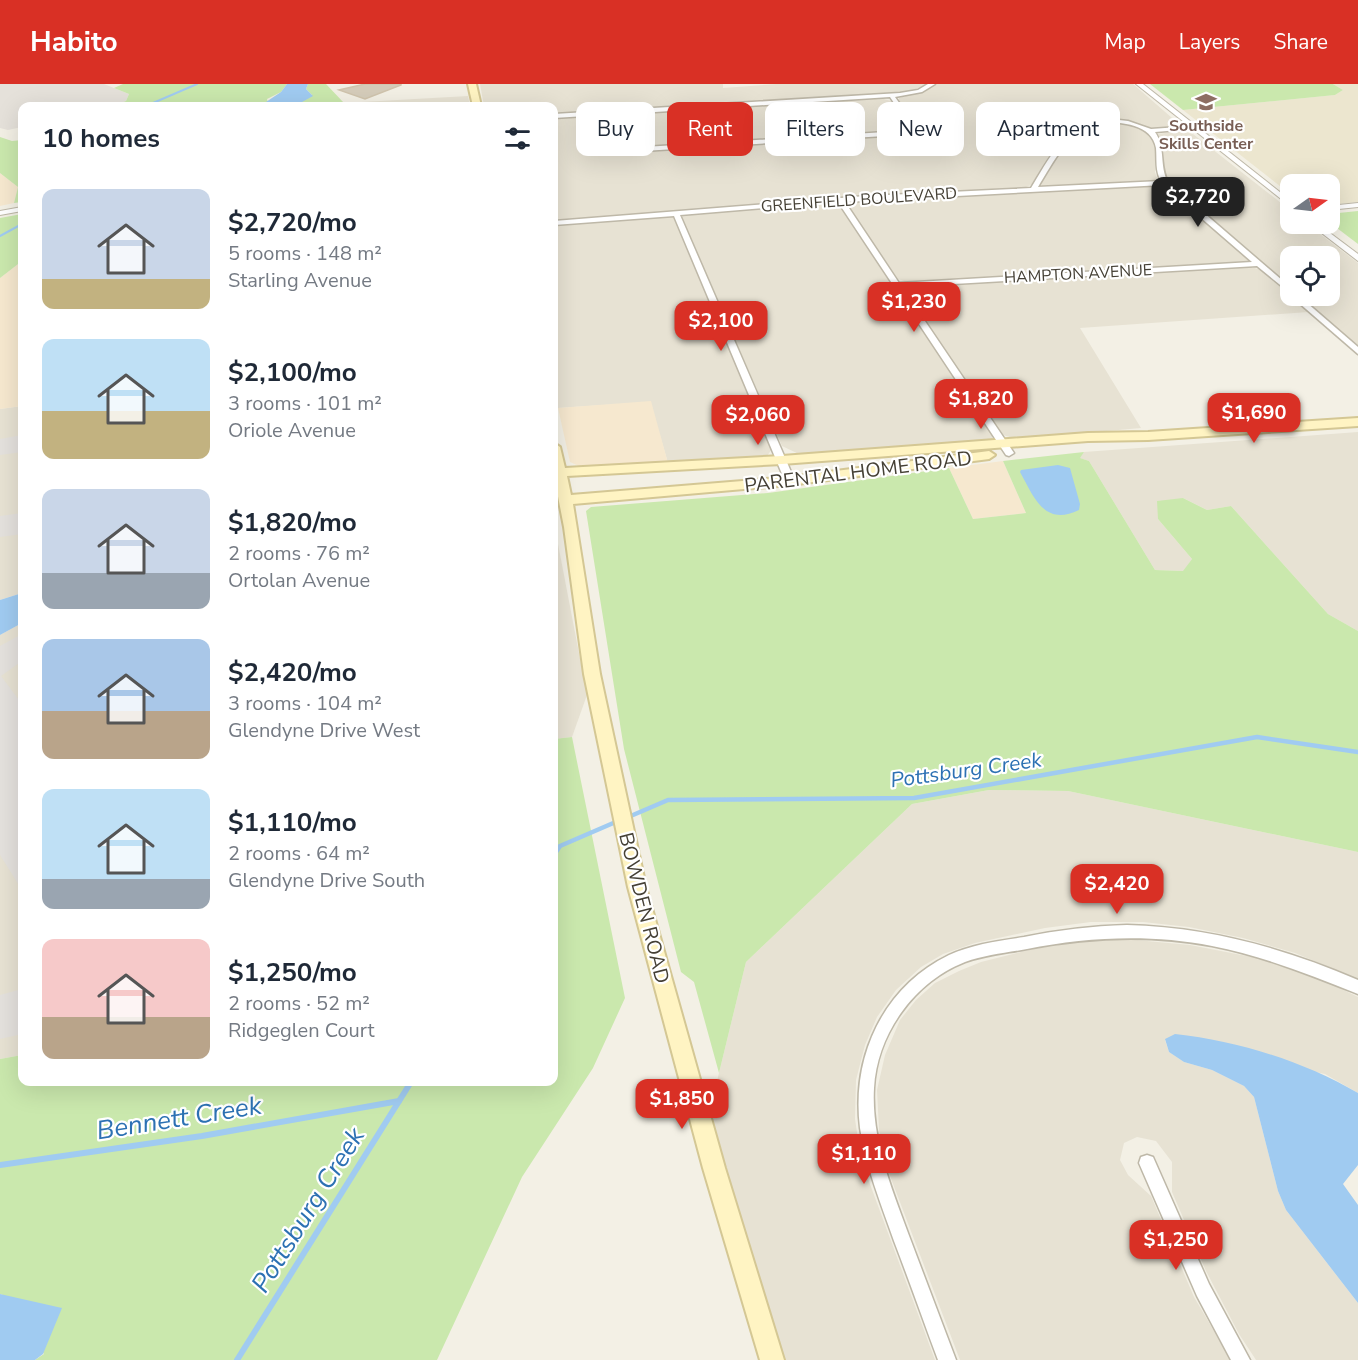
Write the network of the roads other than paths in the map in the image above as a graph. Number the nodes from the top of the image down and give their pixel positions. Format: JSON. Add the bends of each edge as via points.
{"nodes":[{"id":1,"x":472,"y":84,"type":"edge"},
{"id":2,"x":932,"y":84,"type":"edge"},
{"id":3,"x":1139,"y":84,"type":"edge"},
{"id":4,"x":891,"y":95,"type":"junction"},
{"id":5,"x":476,"y":102,"type":"edge"},
{"id":6,"x":655,"y":110,"type":"edge"},
{"id":7,"x":576,"y":115,"type":"edge"},
{"id":8,"x":558,"y":116,"type":"edge"},
{"id":9,"x":1191,"y":127,"type":"junction"},
{"id":10,"x":1150,"y":131,"type":"junction"},
{"id":11,"x":655,"y":148,"type":"edge"},
{"id":12,"x":1166,"y":183,"type":"junction"},
{"id":13,"x":1033,"y":190,"type":"junction"},
{"id":14,"x":1280,"y":196,"type":"edge"},
{"id":15,"x":840,"y":200,"type":"junction"},
{"id":16,"x":1358,"y":205,"type":"edge"},
{"id":17,"x":1340,"y":207,"type":"edge"},
{"id":18,"x":18,"y":210,"type":"edge"},
{"id":19,"x":0,"y":213,"type":"edge"},
{"id":20,"x":676,"y":213,"type":"junction"},
{"id":21,"x":558,"y":223,"type":"edge"},
{"id":22,"x":1327,"y":234,"type":"edge"},
{"id":23,"x":1358,"y":258,"type":"edge"},
{"id":24,"x":1259,"y":264,"type":"junction"},
{"id":25,"x":1280,"y":282,"type":"edge"},
{"id":26,"x":897,"y":285,"type":"junction"},
{"id":27,"x":1306,"y":306,"type":"edge"},
{"id":28,"x":1358,"y":351,"type":"edge"},
{"id":29,"x":1358,"y":422,"type":"edge"},
{"id":30,"x":1007,"y":448,"type":"junction"},
{"id":31,"x":962,"y":453,"type":"junction"},
{"id":32,"x":782,"y":460,"type":"junction"},
{"id":33,"x":558,"y":464,"type":"edge"},
{"id":34,"x":560,"y":472,"type":"junction"},
{"id":35,"x":790,"y":481,"type":"junction"},
{"id":36,"x":566,"y":501,"type":"junction"},
{"id":37,"x":1357,"y":987,"type":"edge"},
{"id":38,"x":1147,"y":1162,"type":"dead end"},
{"id":39,"x":772,"y":1360,"type":"edge"},
{"id":40,"x":947,"y":1360,"type":"edge"},
{"id":41,"x":1241,"y":1360,"type":"edge"}],
"edges":[{"from":1,"to":5,"type":"main road"},
{"from":2,"to":4,"type":"street","via":[[914,92]]},
{"from":3,"to":9,"type":"street"},
{"from":4,"to":6,"type":"street"},
{"from":4,"to":11,"type":"street","via":[[912,125],[911,130]]},
{"from":7,"to":8,"type":"street"},
{"from":9,"to":10,"type":"street"},
{"from":9,"to":14,"type":"street"},
{"from":10,"to":12,"type":"street","via":[[1159,146],[1160,174]]},
{"from":10,"to":13,"type":"street","via":[[1116,120],[1081,125],[1069,135]]},
{"from":12,"to":13,"type":"street","name":"GREENFIELD BOULEVARD"},
{"from":12,"to":24,"type":"street"},
{"from":13,"to":15,"type":"street","name":"GREENFIELD BOULEVARD"},
{"from":15,"to":20,"type":"street","name":"GREENFIELD BOULEVARD"},
{"from":15,"to":26,"type":"street"},
{"from":16,"to":17,"type":"street"},
{"from":18,"to":19,"type":"street"},
{"from":20,"to":21,"type":"street","name":"GREENFIELD BOULEVARD"},
{"from":20,"to":32,"type":"street"},
{"from":22,"to":23,"type":"street"},
{"from":24,"to":25,"type":"street"},
{"from":24,"to":26,"type":"street","name":"HAMPTON AVENUE"},
{"from":26,"to":30,"type":"street"},
{"from":27,"to":28,"type":"street"},
{"from":29,"to":30,"type":"main road","name":"PARENTAL HOME ROAD","via":[[1148,436],[1095,445]]},
{"from":30,"to":31,"type":"main road","name":"PARENTAL HOME ROAD"},
{"from":31,"to":32,"type":"main road","name":"PARENTAL HOME ROAD"},
{"from":31,"to":35,"type":"main road","name":"PARENTAL HOME ROAD"},
{"from":32,"to":34,"type":"main road","name":"PARENTAL HOME ROAD"},
{"from":32,"to":35,"type":"street"},
{"from":33,"to":34,"type":"main road","name":"BOWDEN ROAD"},
{"from":34,"to":36,"type":"main road","name":"BOWDEN ROAD"},
{"from":35,"to":36,"type":"main road","name":"PARENTAL HOME ROAD"},
{"from":36,"to":39,"type":"main road","name":"BOWDEN ROAD","via":[[592,674],[637,887]]},
{"from":37,"to":40,"type":"street","via":[[1248,947],[1138,930],[1063,935],[963,957],[923,980],[894,1007],[881,1032],[870,1062],[867,1119],[871,1152]]},
{"from":38,"to":41,"type":"street","via":[[1203,1290]]}]}
